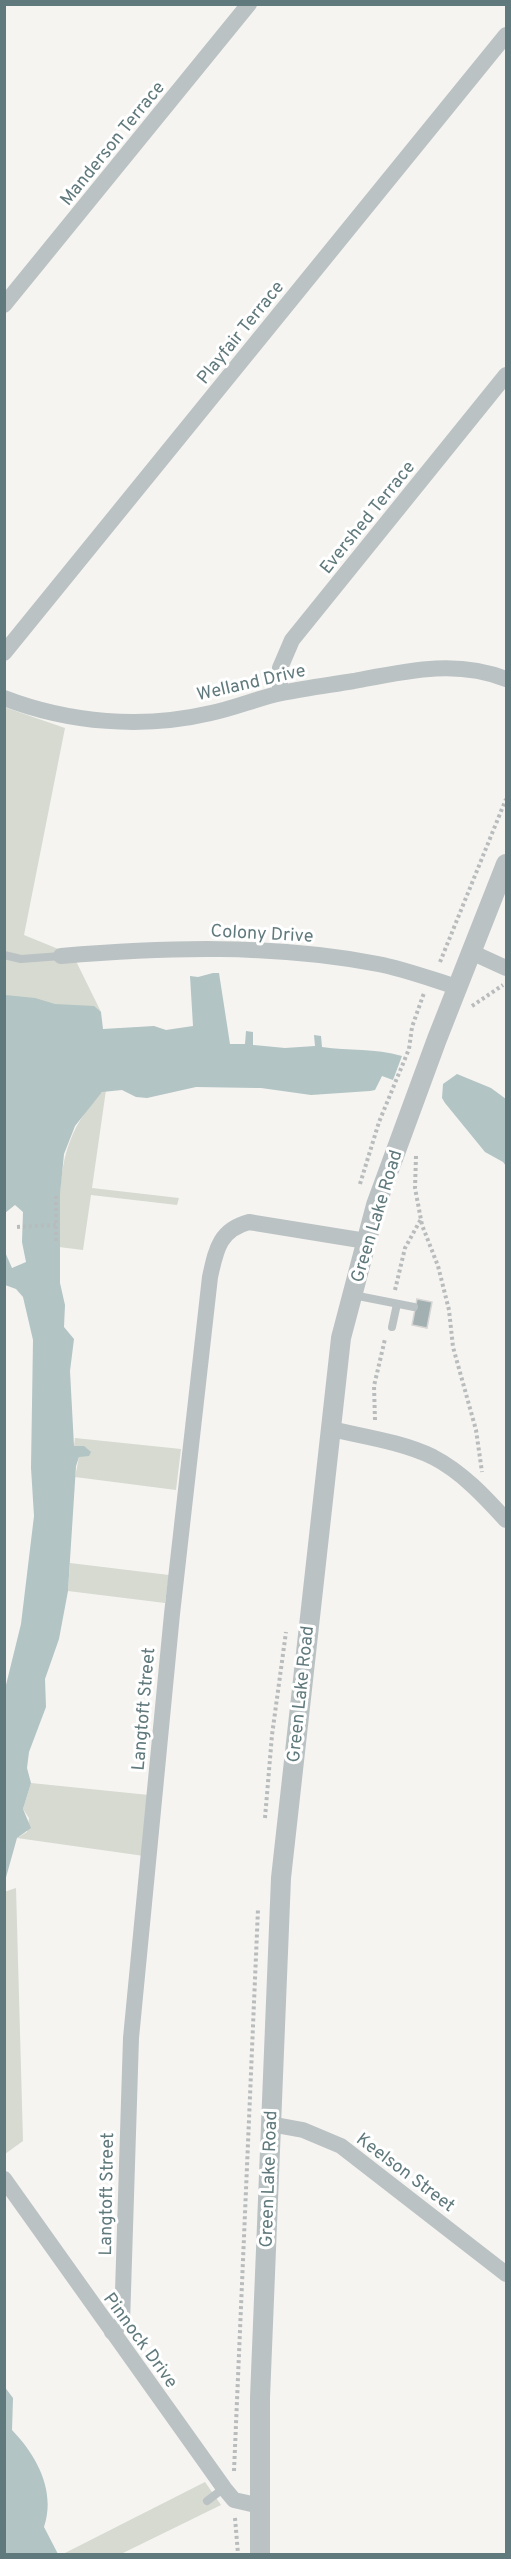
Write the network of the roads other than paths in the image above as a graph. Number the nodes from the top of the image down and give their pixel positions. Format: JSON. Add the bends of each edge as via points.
{"nodes":[{"id":1,"x":249,"y":4,"type":"edge"},
{"id":2,"x":507,"y":35,"type":"edge"},
{"id":3,"x":4,"y":305,"type":"edge"},
{"id":4,"x":507,"y":375,"type":"edge"},
{"id":5,"x":4,"y":653,"type":"edge"},
{"id":6,"x":507,"y":680,"type":"edge"},
{"id":7,"x":280,"y":693,"type":"junction"},
{"id":8,"x":4,"y":698,"type":"edge"},
{"id":9,"x":507,"y":864,"type":"edge"},
{"id":10,"x":471,"y":952,"type":"junction"},
{"id":11,"x":4,"y":955,"type":"edge"},
{"id":12,"x":62,"y":956,"type":"joint"},
{"id":13,"x":507,"y":968,"type":"edge"},
{"id":14,"x":457,"y":987,"type":"junction"},
{"id":15,"x":366,"y":1241,"type":"junction"},
{"id":16,"x":352,"y":1295,"type":"junction"},
{"id":17,"x":397,"y":1304,"type":"junction"},
{"id":18,"x":414,"y":1307,"type":"dead end"},
{"id":19,"x":392,"y":1327,"type":"dead end"},
{"id":20,"x":331,"y":1429,"type":"junction"},
{"id":21,"x":507,"y":1520,"type":"edge"},
{"id":22,"x":270,"y":2124,"type":"junction"},
{"id":23,"x":4,"y":2179,"type":"edge"},
{"id":24,"x":507,"y":2274,"type":"edge"},
{"id":25,"x":112,"y":2332,"type":"junction"},
{"id":26,"x":224,"y":2488,"type":"junction"},
{"id":27,"x":207,"y":2501,"type":"dead end"},
{"id":28,"x":260,"y":2506,"type":"junction"},
{"id":29,"x":260,"y":2554,"type":"edge"}],
"edges":[{"from":1,"to":3,"type":"street","name":"Manderson Terrace"},
{"from":2,"to":5,"type":"street","name":"Playfair Terrace"},
{"from":4,"to":7,"type":"street","name":"Evershed Terrace","via":[[292,640],[280,668]]},
{"from":6,"to":7,"type":"street","name":"Welland Drive","via":[[476,669],[450,667]]},
{"from":7,"to":8,"type":"street","name":"Welland Drive","via":[[210,713],[141,722],[79,718]]},
{"from":9,"to":10,"type":"street","name":"Green Lake Road"},
{"from":10,"to":13,"type":"street"},
{"from":10,"to":14,"type":"street","name":"Green Lake Road"},
{"from":11,"to":12,"type":"lane","via":[[21,959]]},
{"from":12,"to":14,"type":"street","name":"Colony Drive","via":[[138,949],[316,955],[380,964]]},
{"from":14,"to":15,"type":"street","name":"Green Lake Road"},
{"from":15,"to":16,"type":"street","name":"Green Lake Road"},
{"from":15,"to":25,"type":"street","name":"Langtoft Street","via":[[249,1222],[225,1233],[218,1244],[210,1277],[131,2038],[122,2323]]},
{"from":16,"to":17,"type":"lane"},
{"from":16,"to":20,"type":"street","name":"Green Lake Road","via":[[341,1338]]},
{"from":17,"to":18,"type":"lane"},
{"from":17,"to":19,"type":"lane"},
{"from":20,"to":21,"type":"street","via":[[394,1443],[433,1458],[482,1493]]},
{"from":20,"to":22,"type":"street","name":"Green Lake Road","via":[[281,1878]]},
{"from":22,"to":24,"type":"street","name":"Keelson Street","via":[[303,2130],[341,2146]]},
{"from":22,"to":28,"type":"street","name":"Green Lake Road","via":[[260,2387]]},
{"from":23,"to":25,"type":"street","name":"Pinnock Drive"},
{"from":25,"to":26,"type":"street","name":"Pinnock Drive"},
{"from":26,"to":27,"type":"lane"},
{"from":26,"to":28,"type":"street","name":"Pinnock Drive","via":[[234,2500]]},
{"from":28,"to":29,"type":"street","name":"Green Lake Road"}]}
